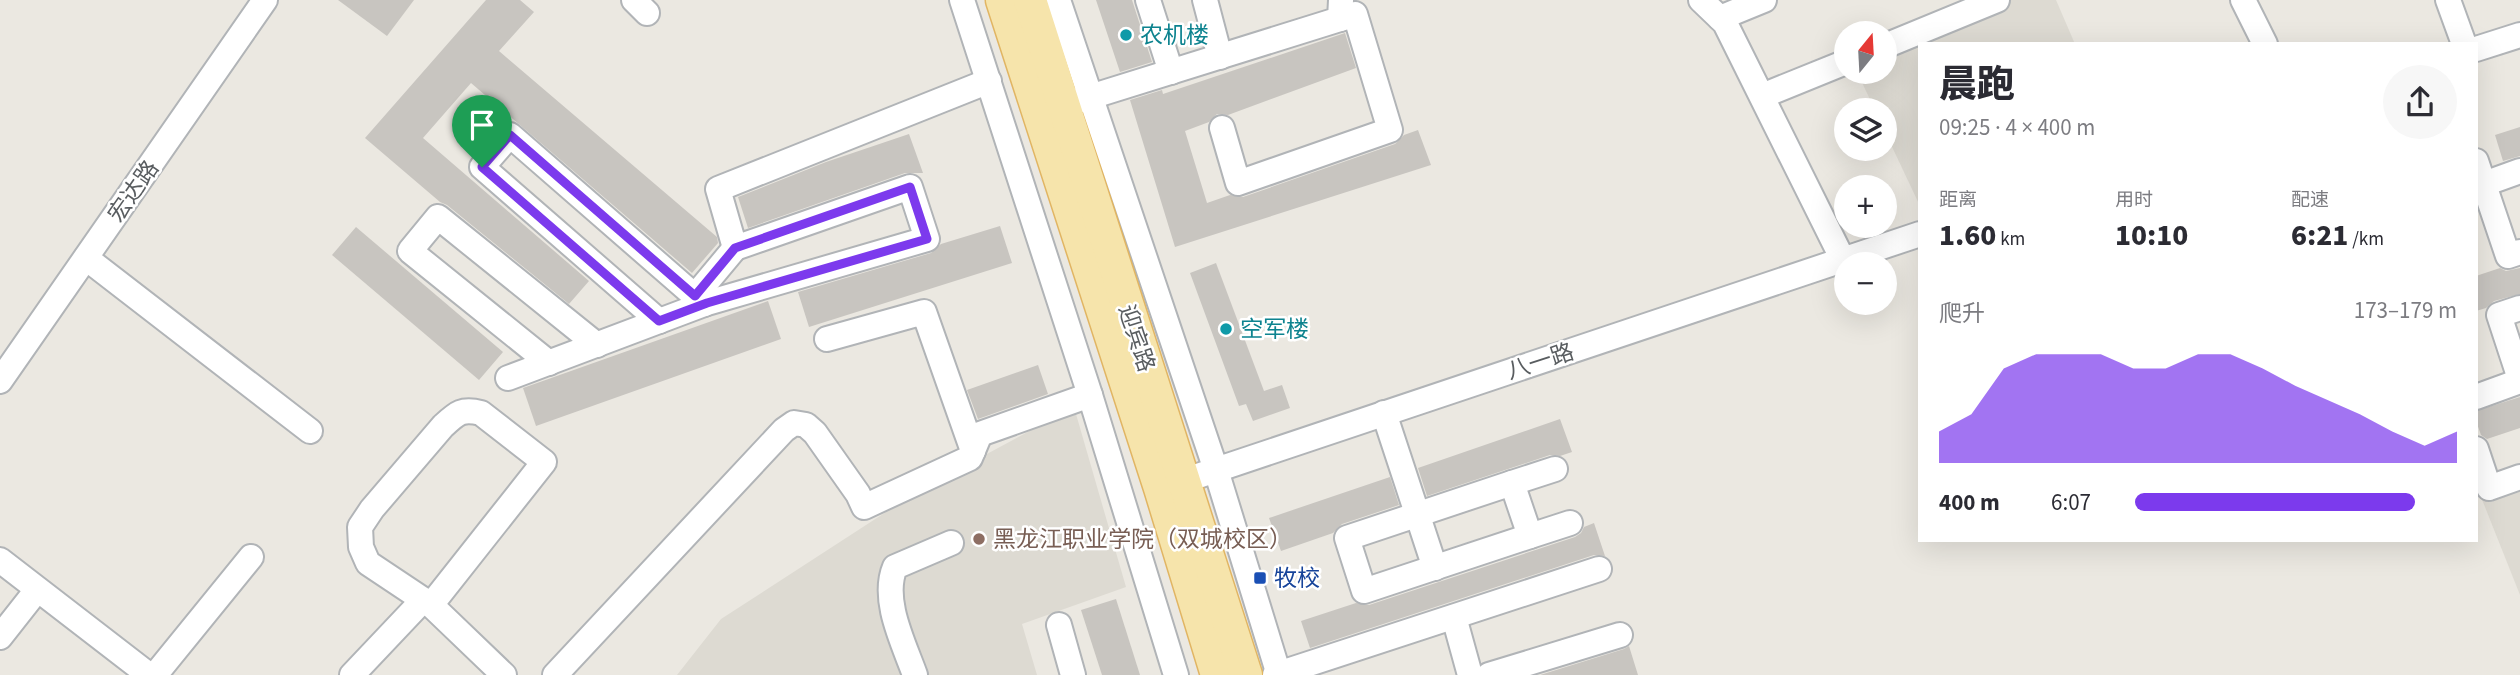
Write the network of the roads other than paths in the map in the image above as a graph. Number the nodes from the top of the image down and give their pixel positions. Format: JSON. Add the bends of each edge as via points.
{"nodes":[{"id":1,"x":265,"y":0,"type":"edge"},
{"id":2,"x":962,"y":0,"type":"edge"},
{"id":3,"x":1002,"y":0,"type":"edge"},
{"id":4,"x":1030,"y":0,"type":"edge"},
{"id":5,"x":1058,"y":0,"type":"edge"},
{"id":6,"x":1148,"y":0,"type":"edge"},
{"id":7,"x":1205,"y":0,"type":"edge"},
{"id":8,"x":1701,"y":0,"type":"edge"},
{"id":9,"x":1764,"y":0,"type":"edge"},
{"id":10,"x":1997,"y":0,"type":"edge"},
{"id":11,"x":2243,"y":0,"type":"edge"},
{"id":12,"x":2448,"y":0,"type":"edge"},
{"id":13,"x":1341,"y":9,"type":"edge"},
{"id":14,"x":1720,"y":18,"type":"junction"},
{"id":15,"x":2520,"y":35,"type":"edge"},
{"id":16,"x":1897,"y":41,"type":"edge"},
{"id":17,"x":2264,"y":42,"type":"edge"},
{"id":18,"x":2463,"y":42,"type":"edge"},
{"id":19,"x":2478,"y":48,"type":"edge"},
{"id":20,"x":1220,"y":57,"type":"junction"},
{"id":21,"x":1834,"y":67,"type":"edge"},
{"id":22,"x":1171,"y":72,"type":"junction"},
{"id":23,"x":989,"y":80,"type":"junction"},
{"id":24,"x":1762,"y":96,"type":"junction"},
{"id":25,"x":1076,"y":101,"type":"junction"},
{"id":26,"x":1223,"y":128,"type":"dead end"},
{"id":27,"x":2480,"y":172,"type":"edge"},
{"id":28,"x":2520,"y":172,"type":"edge"},
{"id":29,"x":2488,"y":232,"type":"edge"},
{"id":30,"x":1918,"y":235,"type":"edge"},
{"id":31,"x":735,"y":248,"type":"junction"},
{"id":32,"x":1839,"y":252,"type":"edge"},
{"id":33,"x":1867,"y":252,"type":"edge"},
{"id":34,"x":2520,"y":252,"type":"edge"},
{"id":35,"x":86,"y":258,"type":"junction"},
{"id":36,"x":1834,"y":263,"type":"edge"},
{"id":37,"x":700,"y":300,"type":"junction"},
{"id":38,"x":2520,"y":308,"type":"edge"},
{"id":39,"x":659,"y":321,"type":"junction"},
{"id":40,"x":827,"y":340,"type":"dead end"},
{"id":41,"x":597,"y":345,"type":"junction"},
{"id":42,"x":549,"y":363,"type":"junction"},
{"id":43,"x":508,"y":378,"type":"dead end"},
{"id":44,"x":2520,"y":380,"type":"edge"},
{"id":45,"x":0,"y":381,"type":"edge"},
{"id":46,"x":1090,"y":396,"type":"junction"},
{"id":47,"x":2478,"y":396,"type":"edge"},
{"id":48,"x":1384,"y":413,"type":"junction"},
{"id":49,"x":310,"y":430,"type":"dead end"},
{"id":50,"x":973,"y":451,"type":"junction"},
{"id":51,"x":2478,"y":455,"type":"edge"},
{"id":52,"x":1216,"y":470,"type":"junction"},
{"id":53,"x":1555,"y":470,"type":"dead end"},
{"id":54,"x":2520,"y":478,"type":"edge"},
{"id":55,"x":1513,"y":483,"type":"junction"},
{"id":56,"x":1171,"y":484,"type":"junction"},
{"id":57,"x":1417,"y":515,"type":"junction"},
{"id":58,"x":1570,"y":523,"type":"dead end"},
{"id":59,"x":1530,"y":537,"type":"junction"},
{"id":60,"x":951,"y":543,"type":"dead end"},
{"id":61,"x":251,"y":557,"type":"dead end"},
{"id":62,"x":0,"y":559,"type":"edge"},
{"id":63,"x":1435,"y":568,"type":"junction"},
{"id":64,"x":1599,"y":569,"type":"dead end"},
{"id":65,"x":37,"y":590,"type":"junction"},
{"id":66,"x":427,"y":602,"type":"junction"},
{"id":67,"x":1454,"y":617,"type":"junction"},
{"id":68,"x":1059,"y":625,"type":"dead end"},
{"id":69,"x":1620,"y":635,"type":"dead end"},
{"id":70,"x":0,"y":637,"type":"edge"},
{"id":71,"x":148,"y":674,"type":"edge"},
{"id":72,"x":1277,"y":674,"type":"edge"},
{"id":73,"x":352,"y":675,"type":"edge"},
{"id":74,"x":504,"y":675,"type":"edge"},
{"id":75,"x":555,"y":675,"type":"edge"},
{"id":76,"x":915,"y":675,"type":"edge"},
{"id":77,"x":1073,"y":675,"type":"edge"},
{"id":78,"x":1176,"y":675,"type":"edge"},
{"id":79,"x":1217,"y":675,"type":"edge"},
{"id":80,"x":1246,"y":675,"type":"edge"},
{"id":81,"x":1470,"y":675,"type":"edge"},
{"id":82,"x":1489,"y":675,"type":"edge"}],
"edges":[{"from":1,"to":35,"type":"street","name":"宏达路"},
{"from":2,"to":23,"type":"street"},
{"from":3,"to":56,"type":"main road","name":"迎宾路"},
{"from":4,"to":25,"type":"main road","name":"迎宾路"},
{"from":5,"to":25,"type":"street"},
{"from":6,"to":22,"type":"street"},
{"from":7,"to":20,"type":"street"},
{"from":8,"to":14,"type":"street"},
{"from":9,"to":14,"type":"street"},
{"from":10,"to":16,"type":"street"},
{"from":11,"to":17,"type":"street"},
{"from":12,"to":18,"type":"street"},
{"from":13,"to":20,"type":"street"},
{"from":13,"to":26,"type":"street","via":[[1355,14],[1390,130],[1238,183]]},
{"from":14,"to":24,"type":"street"},
{"from":15,"to":19,"type":"street"},
{"from":20,"to":22,"type":"street"},
{"from":21,"to":24,"type":"street"},
{"from":22,"to":25,"type":"street"},
{"from":23,"to":31,"type":"street","via":[[718,189]]},
{"from":23,"to":46,"type":"street"},
{"from":24,"to":32,"type":"street"},
{"from":25,"to":52,"type":"street"},
{"from":25,"to":56,"type":"main road","name":"迎宾路"},
{"from":27,"to":28,"type":"street"},
{"from":27,"to":29,"type":"street"},
{"from":29,"to":34,"type":"street","via":[[2508,256]]},
{"from":30,"to":33,"type":"street","name":"八一路"},
{"from":31,"to":37,"type":"street"},
{"from":31,"to":37,"type":"street","via":[[910,187],[927,239]]},
{"from":35,"to":45,"type":"street","name":"宏达路"},
{"from":35,"to":49,"type":"street"},
{"from":36,"to":48,"type":"street","name":"八一路"},
{"from":37,"to":39,"type":"street"},
{"from":37,"to":39,"type":"street","via":[[510,135],[482,167]]},
{"from":38,"to":44,"type":"street","via":[[2499,315]]},
{"from":39,"to":41,"type":"street"},
{"from":40,"to":50,"type":"street","via":[[924,312]]},
{"from":41,"to":42,"type":"street"},
{"from":41,"to":42,"type":"street","via":[[438,217],[410,251]]},
{"from":42,"to":43,"type":"street"},
{"from":44,"to":47,"type":"street"},
{"from":46,"to":50,"type":"street","via":[[980,433]]},
{"from":46,"to":78,"type":"street"},
{"from":48,"to":52,"type":"street","name":"八一路"},
{"from":48,"to":57,"type":"street"},
{"from":50,"to":75,"type":"street","via":[[970,458],[864,507],[815,433],[794,423]]},
{"from":51,"to":54,"type":"street","via":[[2489,488]]},
{"from":52,"to":56,"type":"street","name":"八一路"},
{"from":52,"to":72,"type":"street"},
{"from":53,"to":55,"type":"street"},
{"from":55,"to":57,"type":"street"},
{"from":55,"to":59,"type":"street"},
{"from":56,"to":79,"type":"main road","name":"迎宾路"},
{"from":56,"to":80,"type":"main road","name":"迎宾路"},
{"from":57,"to":63,"type":"street"},
{"from":57,"to":63,"type":"street","via":[[1346,538],[1364,591]]},
{"from":58,"to":59,"type":"street"},
{"from":59,"to":63,"type":"street"},
{"from":60,"to":76,"type":"street","via":[[895,567],[891,576],[895,621]]},
{"from":61,"to":71,"type":"street"},
{"from":62,"to":65,"type":"street"},
{"from":64,"to":67,"type":"street"},
{"from":65,"to":70,"type":"street"},
{"from":65,"to":71,"type":"street"},
{"from":66,"to":66,"type":"street","via":[[368,563],[360,527],[443,426],[456,414],[468,410],[481,413],[544,462]]},
{"from":66,"to":73,"type":"street"},
{"from":66,"to":74,"type":"street"},
{"from":67,"to":72,"type":"street"},
{"from":67,"to":81,"type":"street"},
{"from":68,"to":77,"type":"street"},
{"from":69,"to":82,"type":"street"}]}
